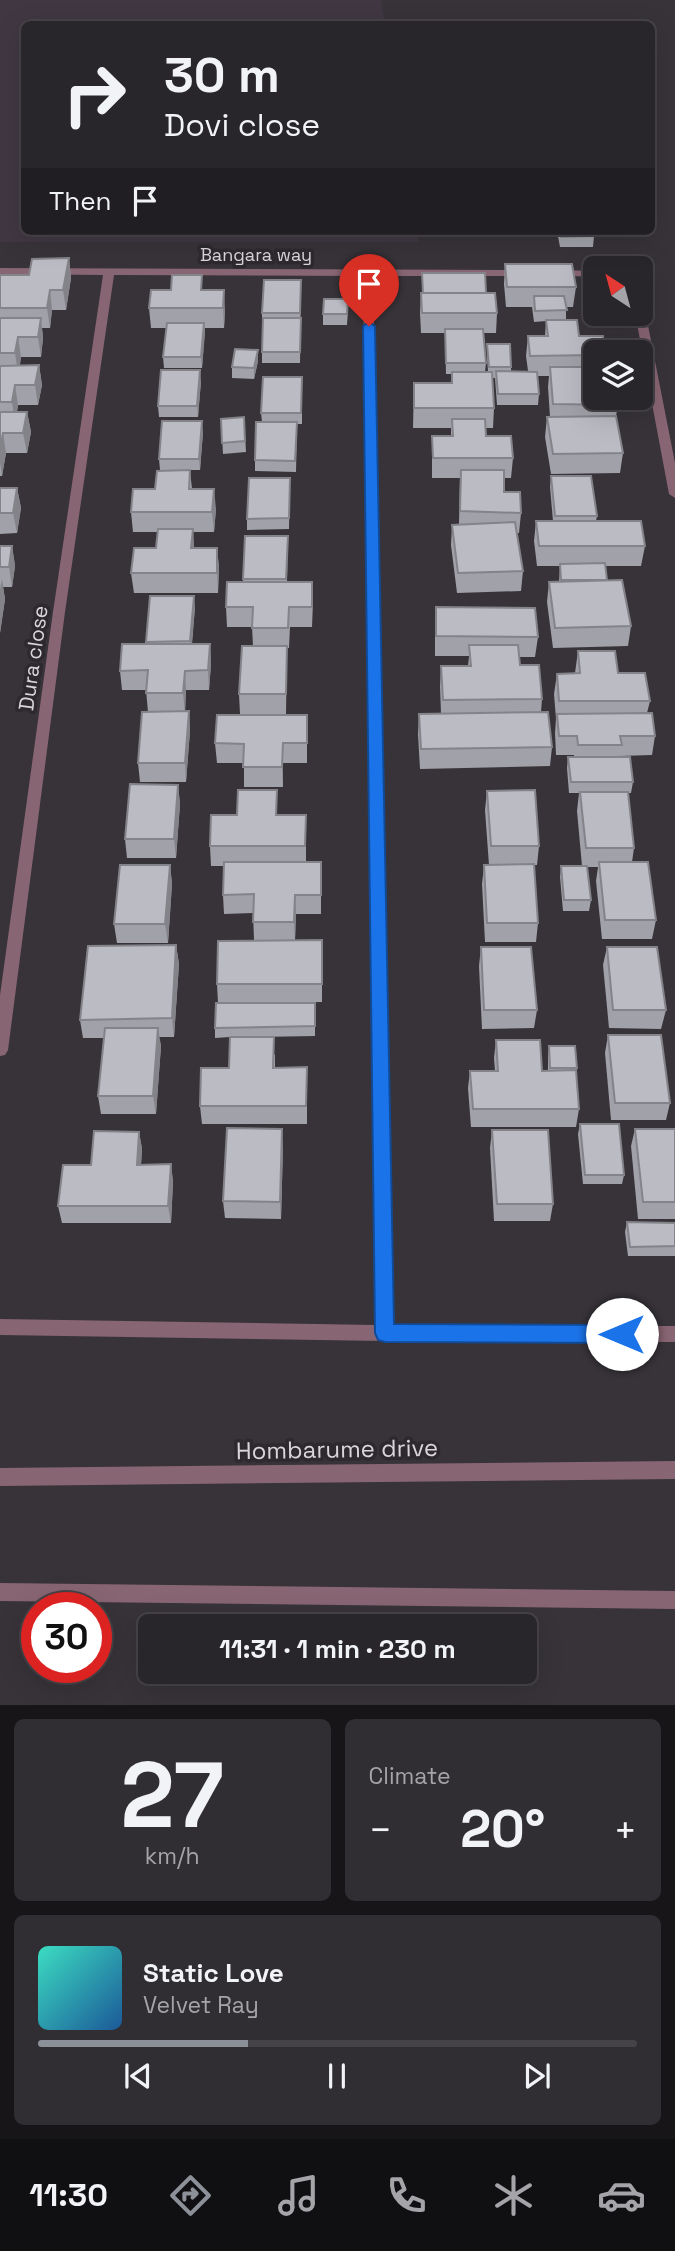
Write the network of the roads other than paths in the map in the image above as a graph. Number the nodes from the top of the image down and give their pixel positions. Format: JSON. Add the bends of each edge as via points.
{"nodes":[{"id":1,"x":0,"y":271,"type":"edge"},
{"id":2,"x":109,"y":271,"type":"junction"},
{"id":3,"x":368,"y":272,"type":"junction"},
{"id":4,"x":583,"y":274,"type":"edge"},
{"id":5,"x":643,"y":326,"type":"edge"},
{"id":6,"x":675,"y":494,"type":"edge"},
{"id":7,"x":0,"y":1050,"type":"edge"},
{"id":8,"x":0,"y":1327,"type":"edge"},
{"id":9,"x":385,"y":1333,"type":"junction"},
{"id":10,"x":675,"y":1334,"type":"edge"},
{"id":11,"x":675,"y":1471,"type":"edge"},
{"id":12,"x":0,"y":1477,"type":"edge"},
{"id":13,"x":0,"y":1592,"type":"edge"},
{"id":14,"x":675,"y":1600,"type":"edge"}],
"edges":[{"from":1,"to":2,"type":"street","name":"Bangara way"},
{"from":2,"to":3,"type":"street","name":"Bangara way"},
{"from":2,"to":7,"type":"street","name":"Dura close"},
{"from":3,"to":4,"type":"street","name":"Bangara way"},
{"from":3,"to":9,"type":"street"},
{"from":5,"to":6,"type":"street"},
{"from":8,"to":9,"type":"street"},
{"from":9,"to":10,"type":"street"},
{"from":11,"to":12,"type":"street","name":"Hombarume drive"},
{"from":13,"to":14,"type":"street"}]}
